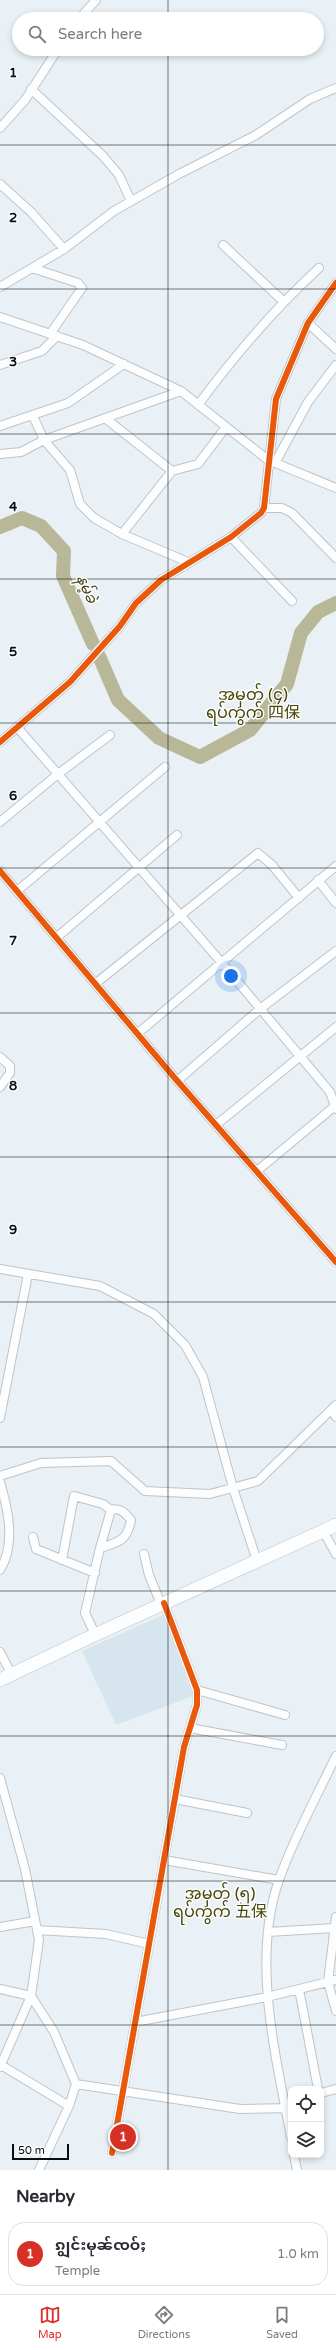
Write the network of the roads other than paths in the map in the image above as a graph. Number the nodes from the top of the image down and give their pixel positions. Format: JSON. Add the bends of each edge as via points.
{"nodes":[{"id":1,"x":96,"y":0,"type":"edge"},
{"id":2,"x":85,"y":12,"type":"edge"},
{"id":3,"x":53,"y":56,"type":"edge"},
{"id":4,"x":336,"y":88,"type":"edge"},
{"id":5,"x":31,"y":89,"type":"junction"},
{"id":6,"x":0,"y":128,"type":"edge"},
{"id":7,"x":0,"y":184,"type":"edge"},
{"id":8,"x":131,"y":201,"type":"junction"},
{"id":9,"x":223,"y":245,"type":"dead end"},
{"id":10,"x":64,"y":249,"type":"junction"},
{"id":11,"x":32,"y":268,"type":"junction"},
{"id":12,"x":319,"y":268,"type":"dead end"},
{"id":13,"x":336,"y":283,"type":"edge"},
{"id":14,"x":0,"y":287,"type":"edge"},
{"id":15,"x":283,"y":301,"type":"junction"},
{"id":16,"x":0,"y":318,"type":"edge"},
{"id":17,"x":308,"y":323,"type":"junction"},
{"id":18,"x":54,"y":335,"type":"junction"},
{"id":19,"x":336,"y":349,"type":"edge"},
{"id":20,"x":124,"y":364,"type":"junction"},
{"id":21,"x":0,"y":365,"type":"edge"},
{"id":22,"x":336,"y":365,"type":"edge"},
{"id":23,"x":181,"y":391,"type":"junction"},
{"id":24,"x":198,"y":405,"type":"junction"},
{"id":25,"x":33,"y":416,"type":"junction"},
{"id":26,"x":105,"y":418,"type":"junction"},
{"id":27,"x":0,"y":426,"type":"edge"},
{"id":28,"x":226,"y":427,"type":"junction"},
{"id":29,"x":44,"y":440,"type":"junction"},
{"id":30,"x":0,"y":454,"type":"edge"},
{"id":31,"x":272,"y":461,"type":"junction"},
{"id":32,"x":172,"y":471,"type":"junction"},
{"id":33,"x":336,"y":488,"type":"edge"},
{"id":34,"x":264,"y":508,"type":"junction"},
{"id":35,"x":122,"y":534,"type":"junction"},
{"id":36,"x":231,"y":537,"type":"junction"},
{"id":37,"x":336,"y":558,"type":"edge"},
{"id":38,"x":188,"y":562,"type":"junction"},
{"id":39,"x":292,"y":600,"type":"dead end"},
{"id":40,"x":17,"y":727,"type":"junction"},
{"id":41,"x":110,"y":735,"type":"dead end"},
{"id":42,"x":0,"y":742,"type":"edge"},
{"id":43,"x":166,"y":767,"type":"dead end"},
{"id":44,"x":58,"y":774,"type":"junction"},
{"id":45,"x":0,"y":822,"type":"edge"},
{"id":46,"x":100,"y":822,"type":"junction"},
{"id":47,"x":177,"y":835,"type":"dead end"},
{"id":48,"x":336,"y":866,"type":"edge"},
{"id":49,"x":139,"y":868,"type":"junction"},
{"id":50,"x":0,"y":871,"type":"edge"},
{"id":51,"x":318,"y":880,"type":"junction"},
{"id":52,"x":17,"y":891,"type":"junction"},
{"id":53,"x":299,"y":898,"type":"junction"},
{"id":54,"x":336,"y":903,"type":"edge"},
{"id":55,"x":181,"y":916,"type":"junction"},
{"id":56,"x":56,"y":938,"type":"junction"},
{"id":57,"x":336,"y":951,"type":"edge"},
{"id":58,"x":222,"y":963,"type":"junction"},
{"id":59,"x":95,"y":984,"type":"junction"},
{"id":60,"x":260,"y":1009,"type":"junction"},
{"id":61,"x":336,"y":1027,"type":"edge"},
{"id":62,"x":137,"y":1034,"type":"junction"},
{"id":63,"x":0,"y":1056,"type":"edge"},
{"id":64,"x":300,"y":1058,"type":"junction"},
{"id":65,"x":177,"y":1081,"type":"junction"},
{"id":66,"x":0,"y":1087,"type":"edge"},
{"id":67,"x":336,"y":1108,"type":"edge"},
{"id":68,"x":216,"y":1126,"type":"junction"},
{"id":69,"x":257,"y":1171,"type":"junction"},
{"id":70,"x":336,"y":1262,"type":"edge"},
{"id":71,"x":0,"y":1269,"type":"edge"},
{"id":72,"x":28,"y":1274,"type":"junction"},
{"id":73,"x":334,"y":1407,"type":"edge"},
{"id":74,"x":336,"y":1417,"type":"edge"},
{"id":75,"x":0,"y":1418,"type":"edge"},
{"id":76,"x":0,"y":1476,"type":"edge"},
{"id":77,"x":0,"y":1482,"type":"edge"},
{"id":78,"x":233,"y":1488,"type":"junction"},
{"id":79,"x":111,"y":1510,"type":"junction"},
{"id":80,"x":336,"y":1525,"type":"edge"},
{"id":81,"x":323,"y":1531,"type":"junction"},
{"id":82,"x":33,"y":1537,"type":"dead end"},
{"id":83,"x":100,"y":1548,"type":"junction"},
{"id":84,"x":144,"y":1554,"type":"dead end"},
{"id":85,"x":336,"y":1554,"type":"edge"},
{"id":86,"x":62,"y":1560,"type":"junction"},
{"id":87,"x":257,"y":1561,"type":"junction"},
{"id":88,"x":0,"y":1570,"type":"edge"},
{"id":89,"x":95,"y":1573,"type":"junction"},
{"id":90,"x":163,"y":1604,"type":"junction"},
{"id":91,"x":95,"y":1634,"type":"junction"},
{"id":92,"x":0,"y":1652,"type":"edge"},
{"id":93,"x":6,"y":1678,"type":"edge"},
{"id":94,"x":197,"y":1690,"type":"junction"},
{"id":95,"x":285,"y":1715,"type":"dead end"},
{"id":96,"x":190,"y":1728,"type":"junction"},
{"id":97,"x":282,"y":1745,"type":"dead end"},
{"id":98,"x":336,"y":1756,"type":"edge"},
{"id":99,"x":0,"y":1778,"type":"edge"},
{"id":100,"x":175,"y":1799,"type":"junction"},
{"id":101,"x":247,"y":1813,"type":"dead end"},
{"id":102,"x":164,"y":1860,"type":"junction"},
{"id":103,"x":279,"y":1880,"type":"junction"},
{"id":104,"x":336,"y":1917,"type":"edge"},
{"id":105,"x":36,"y":1926,"type":"junction"},
{"id":106,"x":0,"y":1927,"type":"edge"},
{"id":107,"x":334,"y":1928,"type":"junction"},
{"id":108,"x":268,"y":1932,"type":"junction"},
{"id":109,"x":149,"y":1944,"type":"junction"},
{"id":110,"x":332,"y":1981,"type":"edge"},
{"id":111,"x":0,"y":1989,"type":"edge"},
{"id":112,"x":299,"y":1989,"type":"junction"},
{"id":113,"x":31,"y":1996,"type":"junction"},
{"id":114,"x":267,"y":1997,"type":"junction"},
{"id":115,"x":336,"y":2011,"type":"edge"},
{"id":116,"x":135,"y":2022,"type":"junction"},
{"id":117,"x":3,"y":2052,"type":"edge"},
{"id":118,"x":1,"y":2066,"type":"edge"},
{"id":119,"x":76,"y":2084,"type":"junction"},
{"id":120,"x":317,"y":2086,"type":"edge"},
{"id":121,"x":336,"y":2089,"type":"edge"},
{"id":122,"x":123,"y":2091,"type":"junction"},
{"id":123,"x":324,"y":2092,"type":"edge"},
{"id":124,"x":287,"y":2104,"type":"edge"},
{"id":125,"x":70,"y":2106,"type":"junction"},
{"id":126,"x":289,"y":2122,"type":"edge"},
{"id":127,"x":112,"y":2153,"type":"dead end"},
{"id":128,"x":295,"y":2158,"type":"edge"},
{"id":129,"x":39,"y":2170,"type":"edge"},
{"id":130,"x":297,"y":2170,"type":"edge"}],
"edges":[{"from":1,"to":2,"type":"street"},
{"from":3,"to":5,"type":"street"},
{"from":4,"to":8,"type":"street","via":[[310,99],[256,135]]},
{"from":5,"to":6,"type":"street","via":[[25,100]]},
{"from":5,"to":8,"type":"street","via":[[103,156],[119,175]]},
{"from":7,"to":10,"type":"street","via":[[31,212]]},
{"from":8,"to":10,"type":"street"},
{"from":9,"to":15,"type":"street"},
{"from":10,"to":11,"type":"street"},
{"from":11,"to":14,"type":"street"},
{"from":11,"to":18,"type":"street","via":[[78,283],[82,288]]},
{"from":12,"to":15,"type":"street"},
{"from":13,"to":17,"type":"street"},
{"from":15,"to":24,"type":"street","via":[[241,347]]},
{"from":16,"to":18,"type":"street"},
{"from":17,"to":19,"type":"street"},
{"from":17,"to":31,"type":"street","via":[[276,399]]},
{"from":18,"to":20,"type":"street"},
{"from":18,"to":21,"type":"street","via":[[42,351]]},
{"from":20,"to":23,"type":"street"},
{"from":20,"to":25,"type":"street","via":[[68,403]]},
{"from":22,"to":31,"type":"street","via":[[308,402]]},
{"from":23,"to":24,"type":"street"},
{"from":23,"to":26,"type":"street"},
{"from":24,"to":28,"type":"street"},
{"from":25,"to":27,"type":"street"},
{"from":25,"to":29,"type":"street"},
{"from":26,"to":29,"type":"street"},
{"from":26,"to":32,"type":"street"},
{"from":28,"to":31,"type":"street"},
{"from":28,"to":32,"type":"street","via":[[198,464]]},
{"from":29,"to":30,"type":"street","via":[[21,452]]},
{"from":29,"to":35,"type":"street","via":[[70,470],[80,504],[94,518]]},
{"from":31,"to":33,"type":"street"},
{"from":31,"to":34,"type":"street"},
{"from":32,"to":35,"type":"street"},
{"from":34,"to":36,"type":"street","via":[[256,519]]},
{"from":34,"to":37,"type":"street","via":[[282,508],[292,513]]},
{"from":35,"to":38,"type":"street"},
{"from":36,"to":38,"type":"street"},
{"from":36,"to":39,"type":"street"},
{"from":38,"to":40,"type":"street","via":[[136,603],[120,626],[70,682]]},
{"from":40,"to":42,"type":"street"},
{"from":40,"to":44,"type":"street"},
{"from":41,"to":44,"type":"street"},
{"from":43,"to":46,"type":"street"},
{"from":44,"to":45,"type":"street"},
{"from":44,"to":46,"type":"street"},
{"from":46,"to":49,"type":"street"},
{"from":46,"to":52,"type":"street"},
{"from":47,"to":49,"type":"street"},
{"from":48,"to":51,"type":"street"},
{"from":49,"to":55,"type":"street"},
{"from":49,"to":56,"type":"street"},
{"from":50,"to":52,"type":"street"},
{"from":51,"to":53,"type":"street"},
{"from":51,"to":54,"type":"street"},
{"from":52,"to":56,"type":"street"},
{"from":53,"to":55,"type":"street","via":[[272,865],[258,853]]},
{"from":53,"to":58,"type":"street"},
{"from":55,"to":58,"type":"street"},
{"from":55,"to":59,"type":"street"},
{"from":56,"to":59,"type":"street"},
{"from":57,"to":60,"type":"street"},
{"from":58,"to":60,"type":"street"},
{"from":58,"to":62,"type":"street"},
{"from":59,"to":62,"type":"street"},
{"from":60,"to":64,"type":"street"},
{"from":60,"to":65,"type":"street"},
{"from":61,"to":64,"type":"street"},
{"from":62,"to":65,"type":"street"},
{"from":63,"to":66,"type":"street","via":[[10,1066],[10,1073]]},
{"from":64,"to":67,"type":"street","via":[[330,1092]]},
{"from":64,"to":68,"type":"street"},
{"from":65,"to":68,"type":"street"},
{"from":67,"to":69,"type":"street"},
{"from":68,"to":69,"type":"street"},
{"from":69,"to":70,"type":"street"},
{"from":71,"to":72,"type":"street"},
{"from":72,"to":75,"type":"street"},
{"from":72,"to":78,"type":"street","via":[[100,1286],[154,1314],[185,1345],[203,1377]]},
{"from":73,"to":74,"type":"street"},
{"from":73,"to":78,"type":"street","via":[[258,1482]]},
{"from":76,"to":78,"type":"street","via":[[42,1463],[105,1460],[118,1466],[145,1491],[210,1494]]},
{"from":77,"to":88,"type":"street","via":[[10,1534]]},
{"from":78,"to":87,"type":"street"},
{"from":79,"to":83,"type":"street"},
{"from":79,"to":83,"type":"street","via":[[123,1511],[131,1520],[129,1528],[121,1540]]},
{"from":79,"to":86,"type":"street","via":[[103,1504],[74,1496]]},
{"from":80,"to":81,"type":"highway"},
{"from":81,"to":85,"type":"street"},
{"from":81,"to":87,"type":"highway"},
{"from":82,"to":86,"type":"street","via":[[36,1548]]},
{"from":83,"to":89,"type":"street"},
{"from":84,"to":90,"type":"street","via":[[149,1575]]},
{"from":86,"to":89,"type":"street"},
{"from":87,"to":90,"type":"highway"},
{"from":89,"to":91,"type":"street","via":[[85,1613]]},
{"from":90,"to":91,"type":"highway"},
{"from":90,"to":94,"type":"street"},
{"from":91,"to":93,"type":"highway"},
{"from":92,"to":93,"type":"street"},
{"from":94,"to":95,"type":"street"},
{"from":94,"to":96,"type":"street","via":[[197,1705]]},
{"from":96,"to":97,"type":"street"},
{"from":96,"to":100,"type":"street"},
{"from":98,"to":103,"type":"street"},
{"from":99,"to":105,"type":"street","via":[[25,1869]]},
{"from":100,"to":101,"type":"street"},
{"from":100,"to":102,"type":"street"},
{"from":102,"to":103,"type":"street"},
{"from":102,"to":109,"type":"street"},
{"from":103,"to":108,"type":"street"},
{"from":104,"to":107,"type":"street"},
{"from":105,"to":106,"type":"street"},
{"from":105,"to":109,"type":"street","via":[[106,1934]]},
{"from":105,"to":113,"type":"street","via":[[39,1940]]},
{"from":107,"to":108,"type":"street"},
{"from":107,"to":110,"type":"street"},
{"from":108,"to":114,"type":"street"},
{"from":109,"to":116,"type":"street"},
{"from":110,"to":112,"type":"street"},
{"from":110,"to":115,"type":"street"},
{"from":111,"to":113,"type":"street"},
{"from":112,"to":114,"type":"street"},
{"from":112,"to":120,"type":"street"},
{"from":113,"to":117,"type":"street"},
{"from":113,"to":119,"type":"street","via":[[54,2032]]},
{"from":114,"to":116,"type":"street"},
{"from":114,"to":124,"type":"street"},
{"from":116,"to":122,"type":"street"},
{"from":117,"to":118,"type":"street"},
{"from":118,"to":125,"type":"street"},
{"from":119,"to":122,"type":"street"},
{"from":119,"to":125,"type":"street"},
{"from":121,"to":123,"type":"street"},
{"from":122,"to":124,"type":"street","via":[[240,2109]]},
{"from":122,"to":127,"type":"street"},
{"from":124,"to":126,"type":"street"},
{"from":125,"to":129,"type":"street"},
{"from":128,"to":130,"type":"street"}]}
